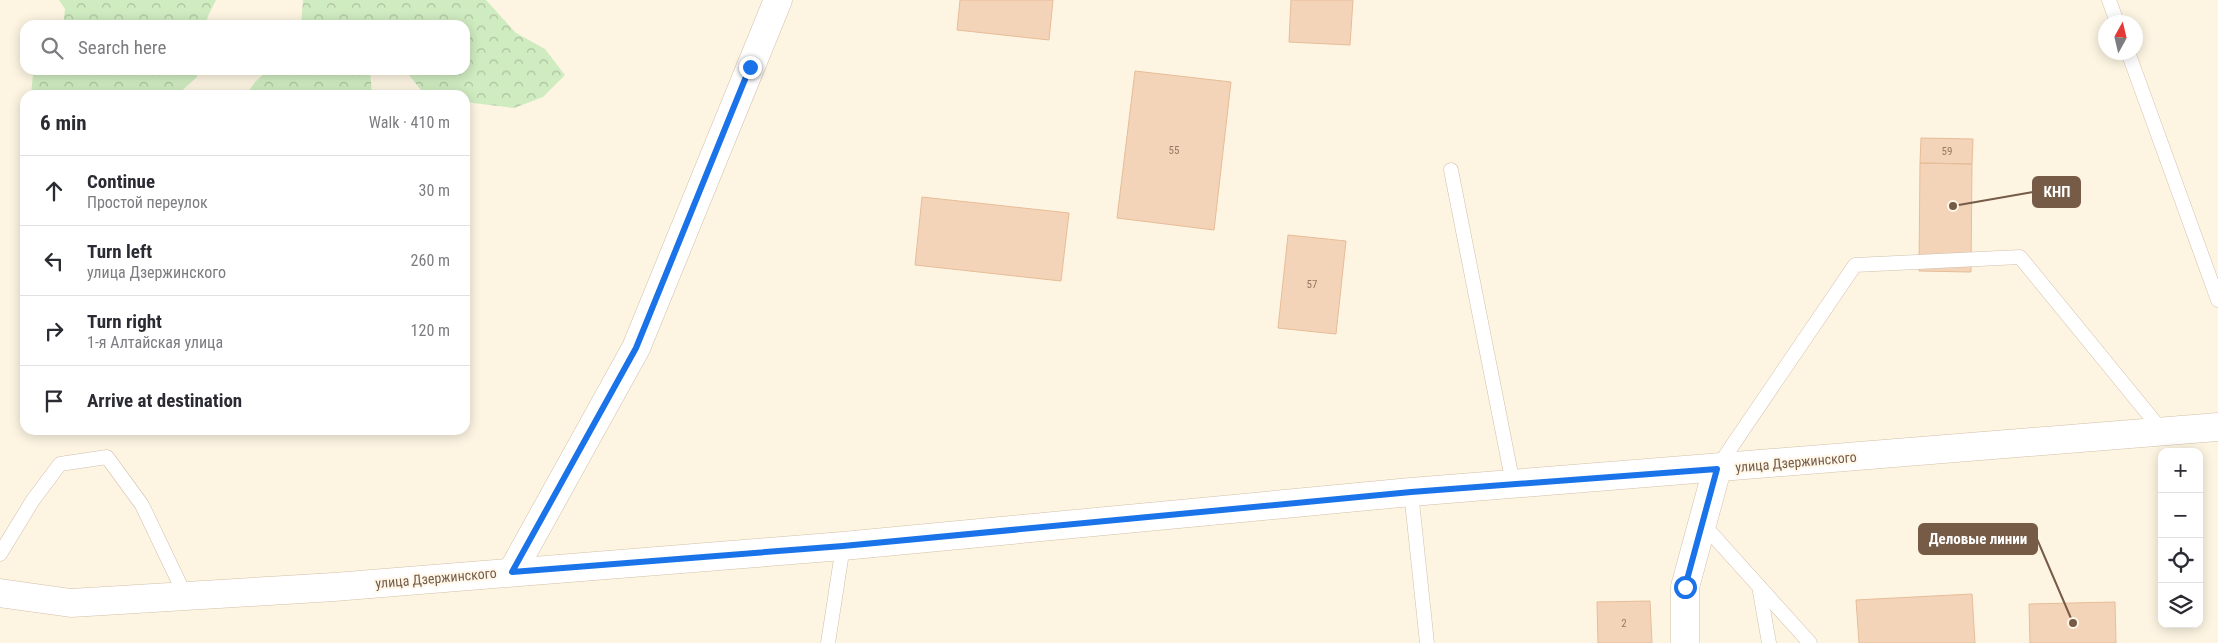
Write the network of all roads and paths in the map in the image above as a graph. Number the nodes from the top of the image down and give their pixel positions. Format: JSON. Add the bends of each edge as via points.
{"nodes":[{"id":1,"x":778,"y":0,"type":"edge"},
{"id":2,"x":2109,"y":0,"type":"edge"},
{"id":3,"x":2114,"y":15,"type":"edge"},
{"id":4,"x":2131,"y":60,"type":"edge"},
{"id":5,"x":1452,"y":170,"type":"dead end"},
{"id":6,"x":2218,"y":300,"type":"edge"},
{"id":7,"x":2218,"y":427,"type":"edge"},
{"id":8,"x":2163,"y":432,"type":"junction"},
{"id":9,"x":1717,"y":469,"type":"junction"},
{"id":10,"x":1513,"y":484,"type":"junction"},
{"id":11,"x":1411,"y":492,"type":"junction"},
{"id":12,"x":1702,"y":524,"type":"junction"},
{"id":13,"x":843,"y":546,"type":"junction"},
{"id":14,"x":0,"y":554,"type":"edge"},
{"id":15,"x":512,"y":572,"type":"junction"},
{"id":16,"x":1759,"y":586,"type":"junction"},
{"id":17,"x":0,"y":593,"type":"edge"},
{"id":18,"x":185,"y":595,"type":"junction"},
{"id":19,"x":828,"y":643,"type":"edge"},
{"id":20,"x":1427,"y":643,"type":"edge"},
{"id":21,"x":1685,"y":643,"type":"edge"},
{"id":22,"x":1769,"y":643,"type":"edge"},
{"id":23,"x":1810,"y":643,"type":"edge"}],
"edges":[{"from":1,"to":15,"type":"main road","via":[[636,348]]},
{"from":2,"to":3,"type":"lane"},
{"from":4,"to":6,"type":"lane"},
{"from":5,"to":10,"type":"lane"},
{"from":7,"to":8,"type":"main road","name":"улица Дзержинского"},
{"from":8,"to":9,"type":"main road","name":"улица Дзержинского"},
{"from":8,"to":9,"type":"lane","via":[[2020,256],[1855,265]]},
{"from":9,"to":10,"type":"main road","name":"улица Дзержинского"},
{"from":9,"to":12,"type":"main road"},
{"from":10,"to":11,"type":"main road","name":"улица Дзержинского"},
{"from":11,"to":13,"type":"main road","name":"улица Дзержинского"},
{"from":11,"to":20,"type":"lane"},
{"from":12,"to":16,"type":"lane"},
{"from":12,"to":21,"type":"main road","via":[[1685,587]]},
{"from":13,"to":15,"type":"main road","name":"улица Дзержинского"},
{"from":13,"to":19,"type":"lane"},
{"from":14,"to":18,"type":"lane","via":[[60,464],[107,457],[142,505]]},
{"from":15,"to":18,"type":"main road","name":"улица Дзержинского"},
{"from":16,"to":22,"type":"lane"},
{"from":16,"to":23,"type":"lane"},
{"from":17,"to":18,"type":"main road","name":"улица Дзержинского","via":[[71,603]]}]}
